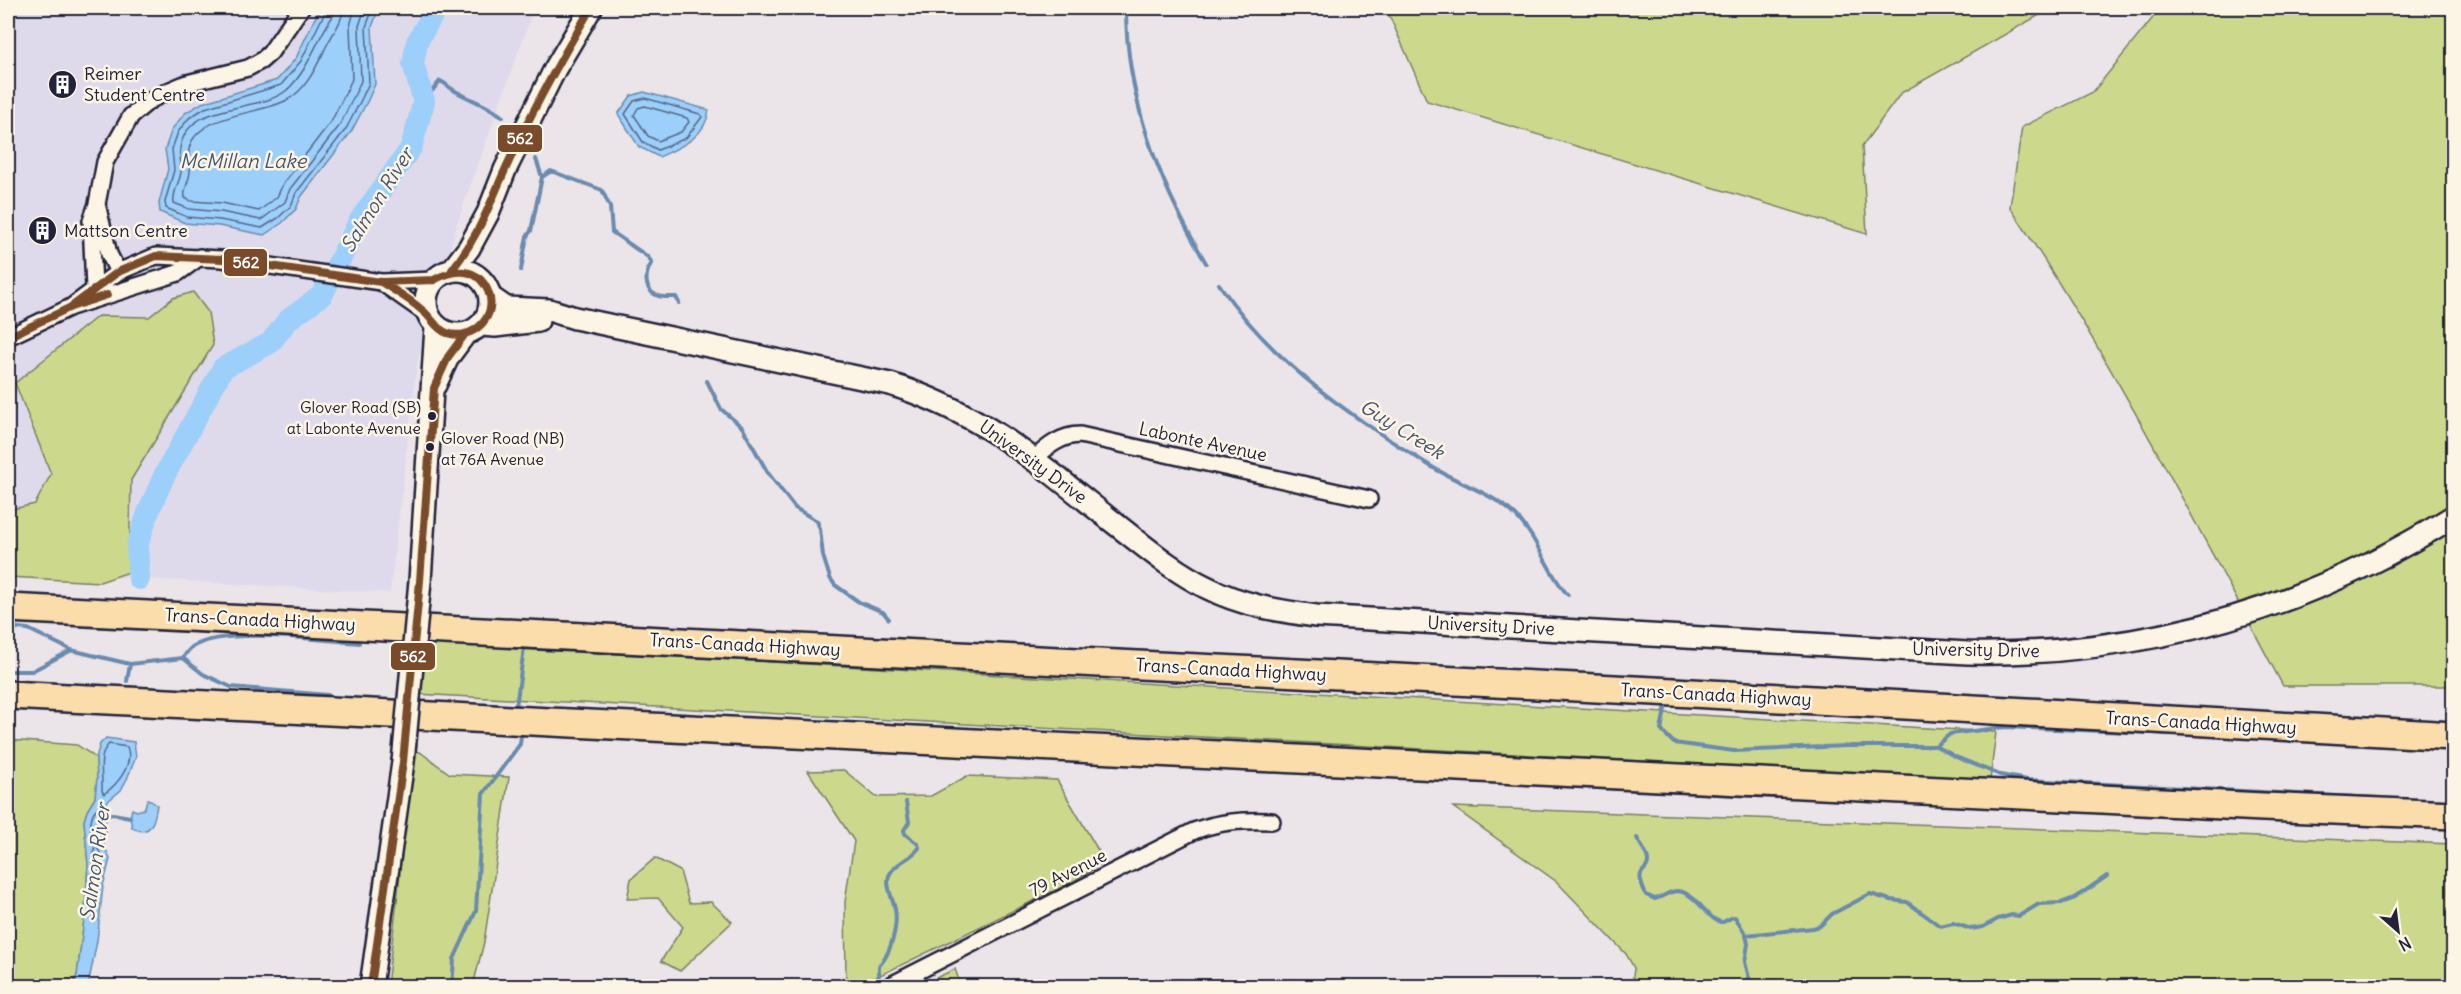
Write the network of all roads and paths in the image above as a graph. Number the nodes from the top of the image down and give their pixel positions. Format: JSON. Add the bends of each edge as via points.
{"nodes":[{"id":1,"x":301,"y":8,"type":"edge"},
{"id":2,"x":591,"y":8,"type":"edge"},
{"id":3,"x":97,"y":204,"type":"junction"},
{"id":4,"x":488,"y":213,"type":"junction"},
{"id":5,"x":200,"y":257,"type":"junction"},
{"id":6,"x":118,"y":272,"type":"junction"},
{"id":7,"x":443,"y":275,"type":"junction"},
{"id":8,"x":379,"y":282,"type":"junction"},
{"id":9,"x":94,"y":288,"type":"junction"},
{"id":10,"x":486,"y":288,"type":"junction"},
{"id":11,"x":71,"y":306,"type":"junction"},
{"id":12,"x":575,"y":318,"type":"junction"},
{"id":13,"x":432,"y":321,"type":"junction"},
{"id":14,"x":473,"y":330,"type":"junction"},
{"id":15,"x":8,"y":337,"type":"edge"},
{"id":16,"x":434,"y":388,"type":"junction"},
{"id":17,"x":1034,"y":459,"type":"junction"},
{"id":18,"x":1369,"y":499,"type":"dead end"},
{"id":19,"x":2454,"y":516,"type":"edge"},
{"id":20,"x":8,"y":608,"type":"edge"},
{"id":21,"x":8,"y":695,"type":"edge"},
{"id":22,"x":2454,"y":736,"type":"edge"},
{"id":23,"x":2454,"y":815,"type":"edge"},
{"id":24,"x":1272,"y":821,"type":"dead end"},
{"id":25,"x":371,"y":987,"type":"edge"},
{"id":26,"x":889,"y":987,"type":"edge"}],
"edges":[{"from":1,"to":3,"type":"street","via":[[261,61],[168,91],[131,116],[105,162]]},
{"from":2,"to":4,"type":"street","via":[[504,170]]},
{"from":3,"to":6,"type":"street","via":[[109,254]]},
{"from":3,"to":9,"type":"street","via":[[91,221]]},
{"from":4,"to":7,"type":"street","via":[[469,248]]},
{"from":4,"to":10,"type":"street"},
{"from":5,"to":6,"type":"street","via":[[156,256]]},
{"from":5,"to":8,"type":"street"},
{"from":5,"to":11,"type":"street","via":[[178,273]]},
{"from":6,"to":9,"type":"street"},
{"from":7,"to":8,"type":"street"},
{"from":7,"to":10,"type":"street","via":[[468,271]]},
{"from":7,"to":13,"type":"street","via":[[426,296]]},
{"from":8,"to":13,"type":"street"},
{"from":9,"to":11,"type":"street"},
{"from":10,"to":12,"type":"street","name":"University Drive","via":[[512,309],[549,310]]},
{"from":10,"to":14,"type":"street","via":[[490,307]]},
{"from":11,"to":15,"type":"street"},
{"from":12,"to":14,"type":"street","name":"University Drive"},
{"from":12,"to":17,"type":"street","name":"University Drive","via":[[890,384],[962,412]]},
{"from":13,"to":14,"type":"street","via":[[445,332]]},
{"from":13,"to":16,"type":"street"},
{"from":14,"to":16,"type":"street","via":[[448,357]]},
{"from":16,"to":25,"type":"street","bridge":true,"via":[[403,762]]},
{"from":17,"to":18,"type":"street","name":"Labonte Avenue","via":[[1060,439],[1080,435]]},
{"from":17,"to":19,"type":"street","name":"University Drive","via":[[1187,577],[1257,606],[1316,616],[1968,653],[2084,648],[2181,632],[2241,616],[2355,572]]},
{"from":20,"to":22,"type":"highway","name":"Trans-Canada Highway"},
{"from":21,"to":23,"type":"highway"},
{"from":24,"to":26,"type":"street","name":"79 Avenue","via":[[1237,819],[1194,831]]}]}
